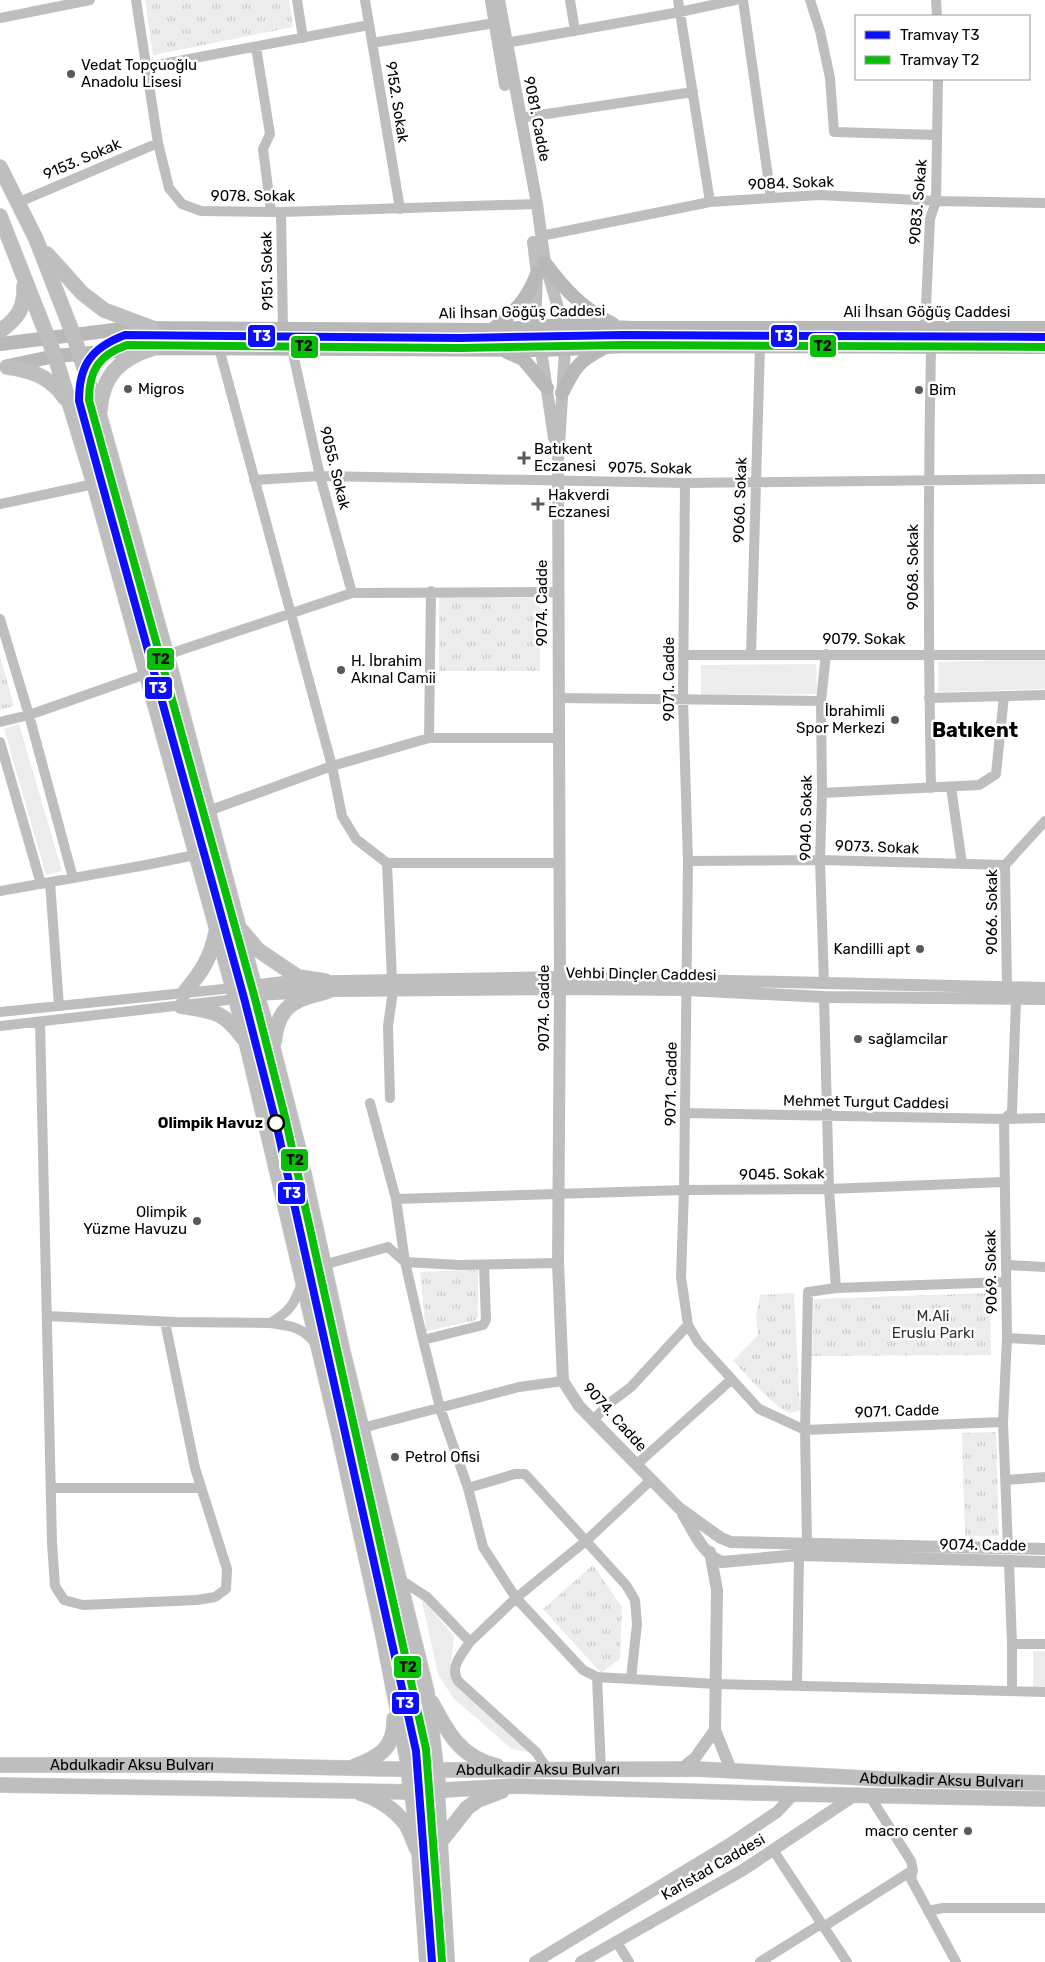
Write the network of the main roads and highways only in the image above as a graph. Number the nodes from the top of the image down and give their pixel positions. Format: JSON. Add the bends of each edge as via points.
{"nodes":[{"id":1,"x":0,"y":167,"type":"edge"},
{"id":2,"x":0,"y":216,"type":"edge"},
{"id":3,"x":36,"y":240,"type":"junction"},
{"id":4,"x":24,"y":277,"type":"junction"},
{"id":5,"x":618,"y":327,"type":"junction"},
{"id":6,"x":152,"y":328,"type":"junction"},
{"id":7,"x":1045,"y":328,"type":"edge"},
{"id":8,"x":492,"y":330,"type":"junction"},
{"id":9,"x":0,"y":331,"type":"edge"},
{"id":10,"x":72,"y":334,"type":"junction"},
{"id":11,"x":47,"y":337,"type":"junction"},
{"id":12,"x":0,"y":344,"type":"edge"},
{"id":13,"x":606,"y":347,"type":"junction"},
{"id":14,"x":1045,"y":347,"type":"edge"},
{"id":15,"x":153,"y":348,"type":"junction"},
{"id":16,"x":501,"y":350,"type":"junction"},
{"id":17,"x":79,"y":353,"type":"junction"},
{"id":18,"x":55,"y":356,"type":"junction"},
{"id":19,"x":4,"y":368,"type":"edge"},
{"id":20,"x":547,"y":388,"type":"road end"},
{"id":21,"x":562,"y":393,"type":"road end"},
{"id":22,"x":71,"y":406,"type":"junction"},
{"id":23,"x":100,"y":417,"type":"junction"},
{"id":24,"x":240,"y":929,"type":"junction"},
{"id":25,"x":217,"y":930,"type":"junction"},
{"id":26,"x":246,"y":1041,"type":"junction"},
{"id":27,"x":273,"y":1048,"type":"junction"},
{"id":28,"x":393,"y":1690,"type":"junction"},
{"id":29,"x":427,"y":1692,"type":"junction"},
{"id":30,"x":0,"y":1765,"type":"edge"},
{"id":31,"x":350,"y":1768,"type":"junction"},
{"id":32,"x":409,"y":1770,"type":"junction"},
{"id":33,"x":437,"y":1770,"type":"junction"},
{"id":34,"x":518,"y":1770,"type":"junction"},
{"id":35,"x":1045,"y":1783,"type":"edge"},
{"id":36,"x":0,"y":1786,"type":"edge"},
{"id":37,"x":512,"y":1786,"type":"junction"},
{"id":38,"x":346,"y":1790,"type":"junction"},
{"id":39,"x":439,"y":1790,"type":"junction"},
{"id":40,"x":410,"y":1792,"type":"junction"},
{"id":41,"x":1045,"y":1799,"type":"edge"},
{"id":42,"x":441,"y":1841,"type":"road end"},
{"id":43,"x":416,"y":1849,"type":"road end"}],
"edges":[{"from":1,"to":3,"type":"main road"},
{"from":2,"to":4,"type":"main road"},
{"from":3,"to":6,"type":"main road","via":[[82,293],[104,310]]},
{"from":3,"to":10,"type":"main road"},
{"from":4,"to":9,"type":"main road","via":[[25,301],[18,316]]},
{"from":4,"to":11,"type":"main road"},
{"from":5,"to":7,"type":"main road","name":"Ali İhsan Göğüş Caddesi"},
{"from":5,"to":8,"type":"main road","name":"Ali İhsan Göğüş Caddesi","via":[[563,324]]},
{"from":5,"to":8,"type":"main road","via":[[582,306],[556,279],[541,269],[519,307]]},
{"from":6,"to":8,"type":"main road","name":"Ali İhsan Göğüş Caddesi"},
{"from":6,"to":10,"type":"main road","name":"Ali İhsan Göğüş Caddesi"},
{"from":10,"to":11,"type":"main road","name":"Ali İhsan Göğüş Caddesi"},
{"from":10,"to":17,"type":"main road"},
{"from":11,"to":12,"type":"main road","name":"Ali İhsan Göğüş Caddesi"},
{"from":11,"to":18,"type":"main road"},
{"from":13,"to":14,"type":"main road"},
{"from":13,"to":16,"type":"main road"},
{"from":13,"to":21,"type":"main road","via":[[581,361]]},
{"from":15,"to":16,"type":"main road"},
{"from":15,"to":17,"type":"main road"},
{"from":15,"to":23,"type":"main road","via":[[135,353],[119,364],[108,379],[101,398]]},
{"from":16,"to":20,"type":"main road","via":[[523,359]]},
{"from":17,"to":18,"type":"main road"},
{"from":17,"to":23,"type":"main road"},
{"from":18,"to":19,"type":"main road"},
{"from":18,"to":22,"type":"main road"},
{"from":19,"to":22,"type":"main road","via":[[27,369],[45,377]]},
{"from":22,"to":25,"type":"main road"},
{"from":23,"to":24,"type":"main road"},
{"from":24,"to":27,"type":"main road"},
{"from":24,"to":27,"type":"main road","via":[[258,950],[291,973],[326,986],[298,1000],[285,1011],[276,1025]]},
{"from":25,"to":26,"type":"main road"},
{"from":25,"to":26,"type":"main road","via":[[212,953],[183,999],[222,1015]]},
{"from":26,"to":28,"type":"main road","via":[[303,1280]]},
{"from":27,"to":29,"type":"main road"},
{"from":28,"to":31,"type":"main road","via":[[392,1740],[373,1759]]},
{"from":28,"to":32,"type":"main road"},
{"from":29,"to":33,"type":"main road"},
{"from":29,"to":34,"type":"main road","via":[[452,1739],[465,1751],[482,1763]]},
{"from":30,"to":31,"type":"main road","name":"Abdulkadir Aksu Bulvarı"},
{"from":31,"to":32,"type":"main road","name":"Abdulkadir Aksu Bulvarı"},
{"from":32,"to":33,"type":"main road","name":"Abdulkadir Aksu Bulvarı"},
{"from":32,"to":40,"type":"main road"},
{"from":33,"to":34,"type":"main road","name":"Abdulkadir Aksu Bulvarı"},
{"from":33,"to":39,"type":"main road"},
{"from":34,"to":35,"type":"main road","name":"Abdulkadir Aksu Bulvarı","via":[[731,1770],[884,1779]]},
{"from":36,"to":38,"type":"main road","name":"Abdulkadir Aksu Bulvarı"},
{"from":37,"to":39,"type":"main road","name":"Abdulkadir Aksu Bulvarı"},
{"from":37,"to":41,"type":"main road","name":"Abdulkadir Aksu Bulvarı"},
{"from":37,"to":42,"type":"main road","via":[[467,1808]]},
{"from":38,"to":40,"type":"main road","name":"Abdulkadir Aksu Bulvarı"},
{"from":38,"to":43,"type":"main road","via":[[368,1796],[393,1811],[406,1824]]},
{"from":39,"to":40,"type":"main road","name":"Abdulkadir Aksu Bulvarı"}]}
